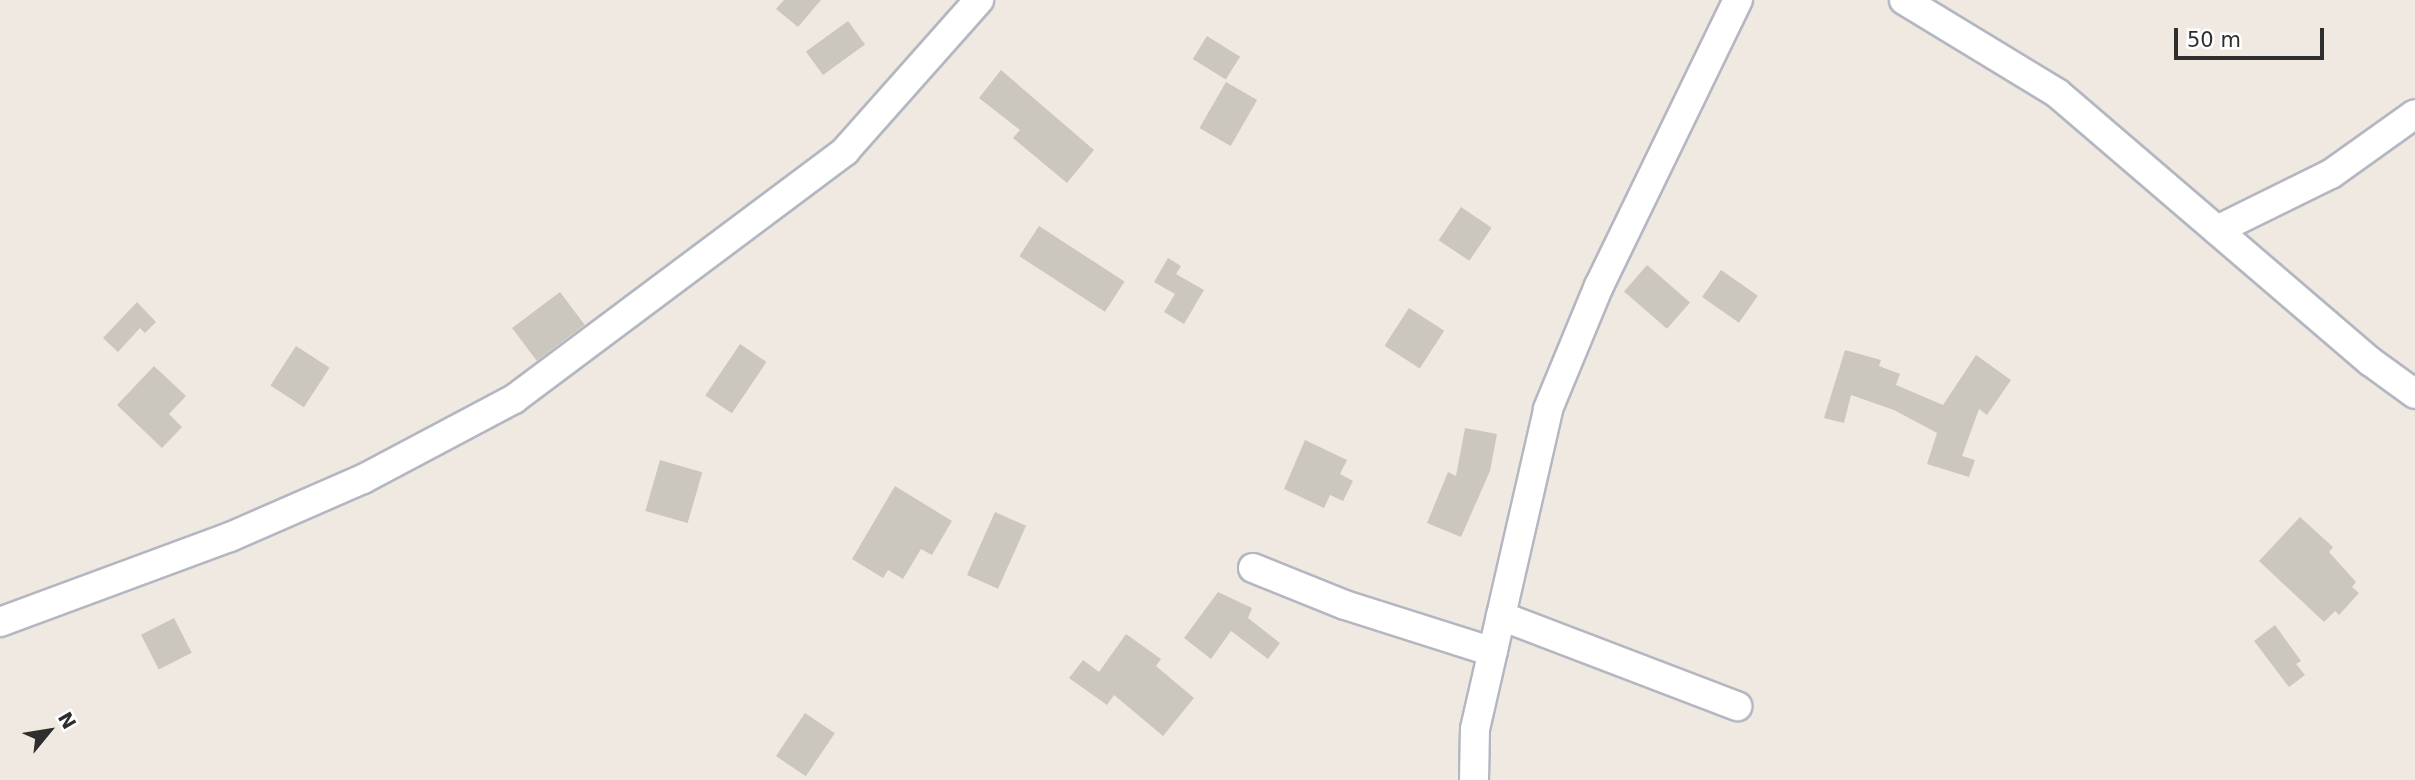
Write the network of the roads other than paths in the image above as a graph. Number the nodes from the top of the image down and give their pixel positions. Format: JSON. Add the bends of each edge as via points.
{"nodes":[{"id":1,"x":979,"y":0,"type":"edge"},
{"id":2,"x":1738,"y":0,"type":"edge"},
{"id":3,"x":1904,"y":0,"type":"edge"},
{"id":4,"x":2415,"y":114,"type":"edge"},
{"id":5,"x":2217,"y":230,"type":"junction"},
{"id":6,"x":2415,"y":394,"type":"edge"},
{"id":7,"x":1252,"y":568,"type":"dead end"},
{"id":8,"x":1501,"y":616,"type":"junction"},
{"id":9,"x":0,"y":622,"type":"edge"},
{"id":10,"x":1493,"y":652,"type":"junction"},
{"id":11,"x":1737,"y":706,"type":"dead end"},
{"id":12,"x":1474,"y":780,"type":"edge"}],
"edges":[{"from":1,"to":9,"type":"street","via":[[845,151],[514,399],[362,479],[230,537]]},
{"from":2,"to":8,"type":"street","via":[[1599,286],[1548,409]]},
{"from":3,"to":5,"type":"street","via":[[2057,93]]},
{"from":4,"to":5,"type":"street","via":[[2331,174]]},
{"from":5,"to":6,"type":"street"},
{"from":7,"to":10,"type":"street","via":[[1345,605]]},
{"from":8,"to":10,"type":"street"},
{"from":8,"to":11,"type":"street"},
{"from":10,"to":12,"type":"street","via":[[1475,729]]}]}
